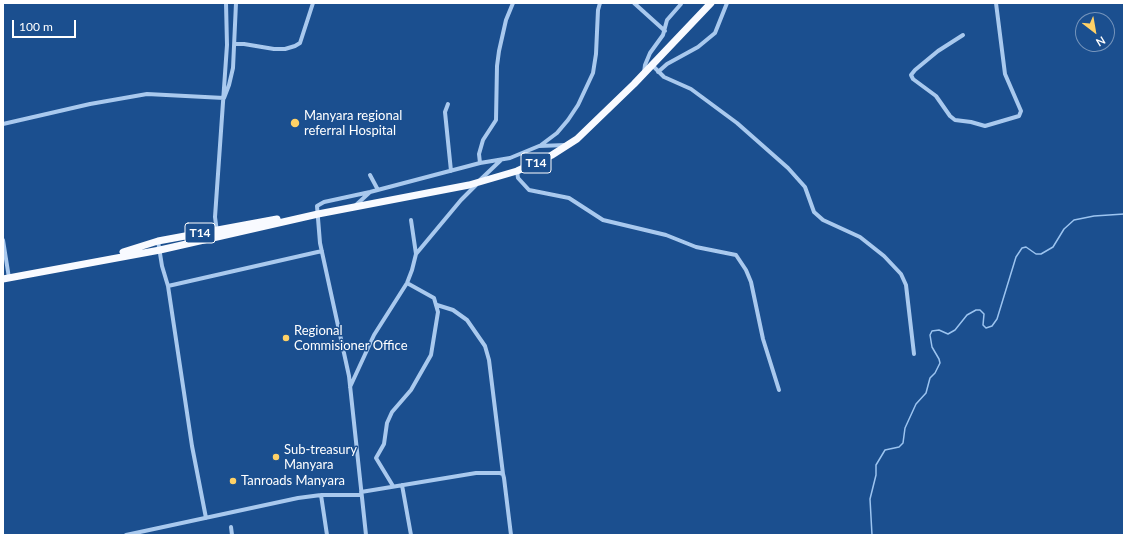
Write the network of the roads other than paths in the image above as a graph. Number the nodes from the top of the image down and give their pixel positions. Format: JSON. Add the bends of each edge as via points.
{"nodes":[{"id":1,"x":226,"y":3,"type":"edge"},
{"id":2,"x":236,"y":3,"type":"edge"},
{"id":3,"x":313,"y":3,"type":"edge"},
{"id":4,"x":513,"y":3,"type":"edge"},
{"id":5,"x":600,"y":3,"type":"edge"},
{"id":6,"x":634,"y":3,"type":"edge"},
{"id":7,"x":711,"y":3,"type":"edge"},
{"id":8,"x":727,"y":3,"type":"edge"},
{"id":9,"x":996,"y":3,"type":"edge"},
{"id":10,"x":681,"y":4,"type":"edge"},
{"id":11,"x":665,"y":31,"type":"junction"},
{"id":12,"x":962,"y":35,"type":"dead end"},
{"id":13,"x":235,"y":44,"type":"junction"},
{"id":14,"x":652,"y":65,"type":"junction"},
{"id":15,"x":658,"y":72,"type":"junction"},
{"id":16,"x":644,"y":74,"type":"junction"},
{"id":17,"x":224,"y":98,"type":"junction"},
{"id":18,"x":448,"y":104,"type":"dead end"},
{"id":19,"x":3,"y":124,"type":"edge"},
{"id":20,"x":570,"y":145,"type":"junction"},
{"id":21,"x":539,"y":146,"type":"junction"},
{"id":22,"x":500,"y":160,"type":"junction"},
{"id":23,"x":480,"y":163,"type":"junction"},
{"id":24,"x":452,"y":171,"type":"junction"},
{"id":25,"x":517,"y":171,"type":"junction"},
{"id":26,"x":370,"y":175,"type":"dead end"},
{"id":27,"x":478,"y":183,"type":"junction"},
{"id":28,"x":378,"y":190,"type":"junction"},
{"id":29,"x":370,"y":192,"type":"junction"},
{"id":30,"x":354,"y":207,"type":"junction"},
{"id":31,"x":318,"y":214,"type":"junction"},
{"id":32,"x":410,"y":220,"type":"dead end"},
{"id":33,"x":217,"y":233,"type":"junction"},
{"id":34,"x":3,"y":240,"type":"edge"},
{"id":35,"x":158,"y":241,"type":"junction"},
{"id":36,"x":160,"y":250,"type":"junction"},
{"id":37,"x":322,"y":251,"type":"junction"},
{"id":38,"x":416,"y":254,"type":"junction"},
{"id":39,"x":98,"y":260,"type":"junction"},
{"id":40,"x":6,"y":279,"type":"edge"},
{"id":41,"x":407,"y":283,"type":"junction"},
{"id":42,"x":168,"y":286,"type":"junction"},
{"id":43,"x":437,"y":304,"type":"junction"},
{"id":44,"x":914,"y":354,"type":"dead end"},
{"id":45,"x":350,"y":387,"type":"junction"},
{"id":46,"x":779,"y":390,"type":"dead end"},
{"id":47,"x":503,"y":474,"type":"junction"},
{"id":48,"x":402,"y":485,"type":"junction"},
{"id":49,"x":394,"y":486,"type":"junction"},
{"id":50,"x":361,"y":493,"type":"junction"},
{"id":51,"x":321,"y":495,"type":"junction"},
{"id":52,"x":206,"y":518,"type":"junction"},
{"id":53,"x":231,"y":527,"type":"dead end"},
{"id":54,"x":325,"y":534,"type":"edge"},
{"id":55,"x":126,"y":535,"type":"edge"},
{"id":56,"x":232,"y":535,"type":"edge"},
{"id":57,"x":366,"y":535,"type":"edge"},
{"id":58,"x":412,"y":535,"type":"edge"},
{"id":59,"x":511,"y":535,"type":"edge"}],
"edges":[{"from":1,"to":17,"type":"street"},
{"from":2,"to":13,"type":"street"},
{"from":3,"to":13,"type":"street","via":[[300,44],[285,49]]},
{"from":4,"to":23,"type":"street","via":[[502,35],[497,66],[496,120],[483,140],[479,154]]},
{"from":5,"to":21,"type":"street","via":[[595,63],[589,84],[562,127]]},
{"from":6,"to":11,"type":"street"},
{"from":7,"to":14,"type":"highway","number":"T14"},
{"from":8,"to":15,"type":"street","via":[[715,33]]},
{"from":9,"to":12,"type":"street","via":[[1005,74],[1021,111],[1019,116],[985,126],[952,119],[936,96],[913,79],[911,75],[915,70]]},
{"from":10,"to":11,"type":"street","via":[[667,20]]},
{"from":11,"to":16,"type":"street","via":[[650,53]]},
{"from":13,"to":17,"type":"street","via":[[233,68]]},
{"from":14,"to":15,"type":"street"},
{"from":14,"to":16,"type":"highway","number":"T14"},
{"from":15,"to":44,"type":"street","via":[[691,89],[737,123],[788,168],[805,187],[814,212],[823,220],[860,237],[901,274],[906,285]]},
{"from":16,"to":20,"type":"highway","number":"T14"},
{"from":17,"to":19,"type":"street","via":[[147,94]]},
{"from":17,"to":33,"type":"street","via":[[215,217]]},
{"from":18,"to":24,"type":"street","via":[[445,112]]},
{"from":20,"to":21,"type":"street"},
{"from":20,"to":25,"type":"highway","number":"T14"},
{"from":21,"to":22,"type":"street"},
{"from":22,"to":23,"type":"street"},
{"from":22,"to":27,"type":"street"},
{"from":23,"to":24,"type":"street"},
{"from":24,"to":28,"type":"street"},
{"from":25,"to":27,"type":"highway","number":"T14"},
{"from":25,"to":46,"type":"street","via":[[522,184],[530,190],[569,198],[603,220],[666,235],[696,247],[736,255],[744,265],[751,282],[765,345]]},
{"from":26,"to":28,"type":"street"},
{"from":27,"to":30,"type":"highway","number":"T14"},
{"from":27,"to":38,"type":"street"},
{"from":28,"to":29,"type":"street"},
{"from":29,"to":30,"type":"street"},
{"from":29,"to":31,"type":"street","via":[[320,203],[317,206]]},
{"from":30,"to":31,"type":"highway","number":"T14"},
{"from":31,"to":33,"type":"highway","number":"T14","via":[[262,221]]},
{"from":31,"to":37,"type":"street","via":[[318,234]]},
{"from":32,"to":38,"type":"street"},
{"from":33,"to":35,"type":"highway","number":"T14"},
{"from":33,"to":36,"type":"highway","number":"T14"},
{"from":34,"to":40,"type":"street"},
{"from":35,"to":36,"type":"street"},
{"from":35,"to":39,"type":"highway","number":"T14"},
{"from":36,"to":39,"type":"highway","number":"T14"},
{"from":36,"to":42,"type":"street"},
{"from":37,"to":42,"type":"street"},
{"from":37,"to":45,"type":"street","via":[[348,366]]},
{"from":38,"to":41,"type":"street"},
{"from":39,"to":40,"type":"highway","number":"T14"},
{"from":41,"to":43,"type":"street","via":[[434,298]]},
{"from":41,"to":45,"type":"street","via":[[380,324]]},
{"from":42,"to":52,"type":"street","via":[[192,446]]},
{"from":43,"to":47,"type":"street","via":[[453,310],[467,320],[485,346],[489,360]]},
{"from":43,"to":49,"type":"street","via":[[431,355],[411,390],[392,412],[387,423],[384,444],[376,458]]},
{"from":45,"to":50,"type":"street"},
{"from":47,"to":48,"type":"street","via":[[476,473]]},
{"from":47,"to":59,"type":"street"},
{"from":48,"to":49,"type":"street"},
{"from":48,"to":58,"type":"street"},
{"from":49,"to":50,"type":"street"},
{"from":50,"to":51,"type":"street"},
{"from":50,"to":57,"type":"street"},
{"from":51,"to":52,"type":"street"},
{"from":51,"to":54,"type":"street"},
{"from":52,"to":55,"type":"street"},
{"from":53,"to":56,"type":"street"}]}
